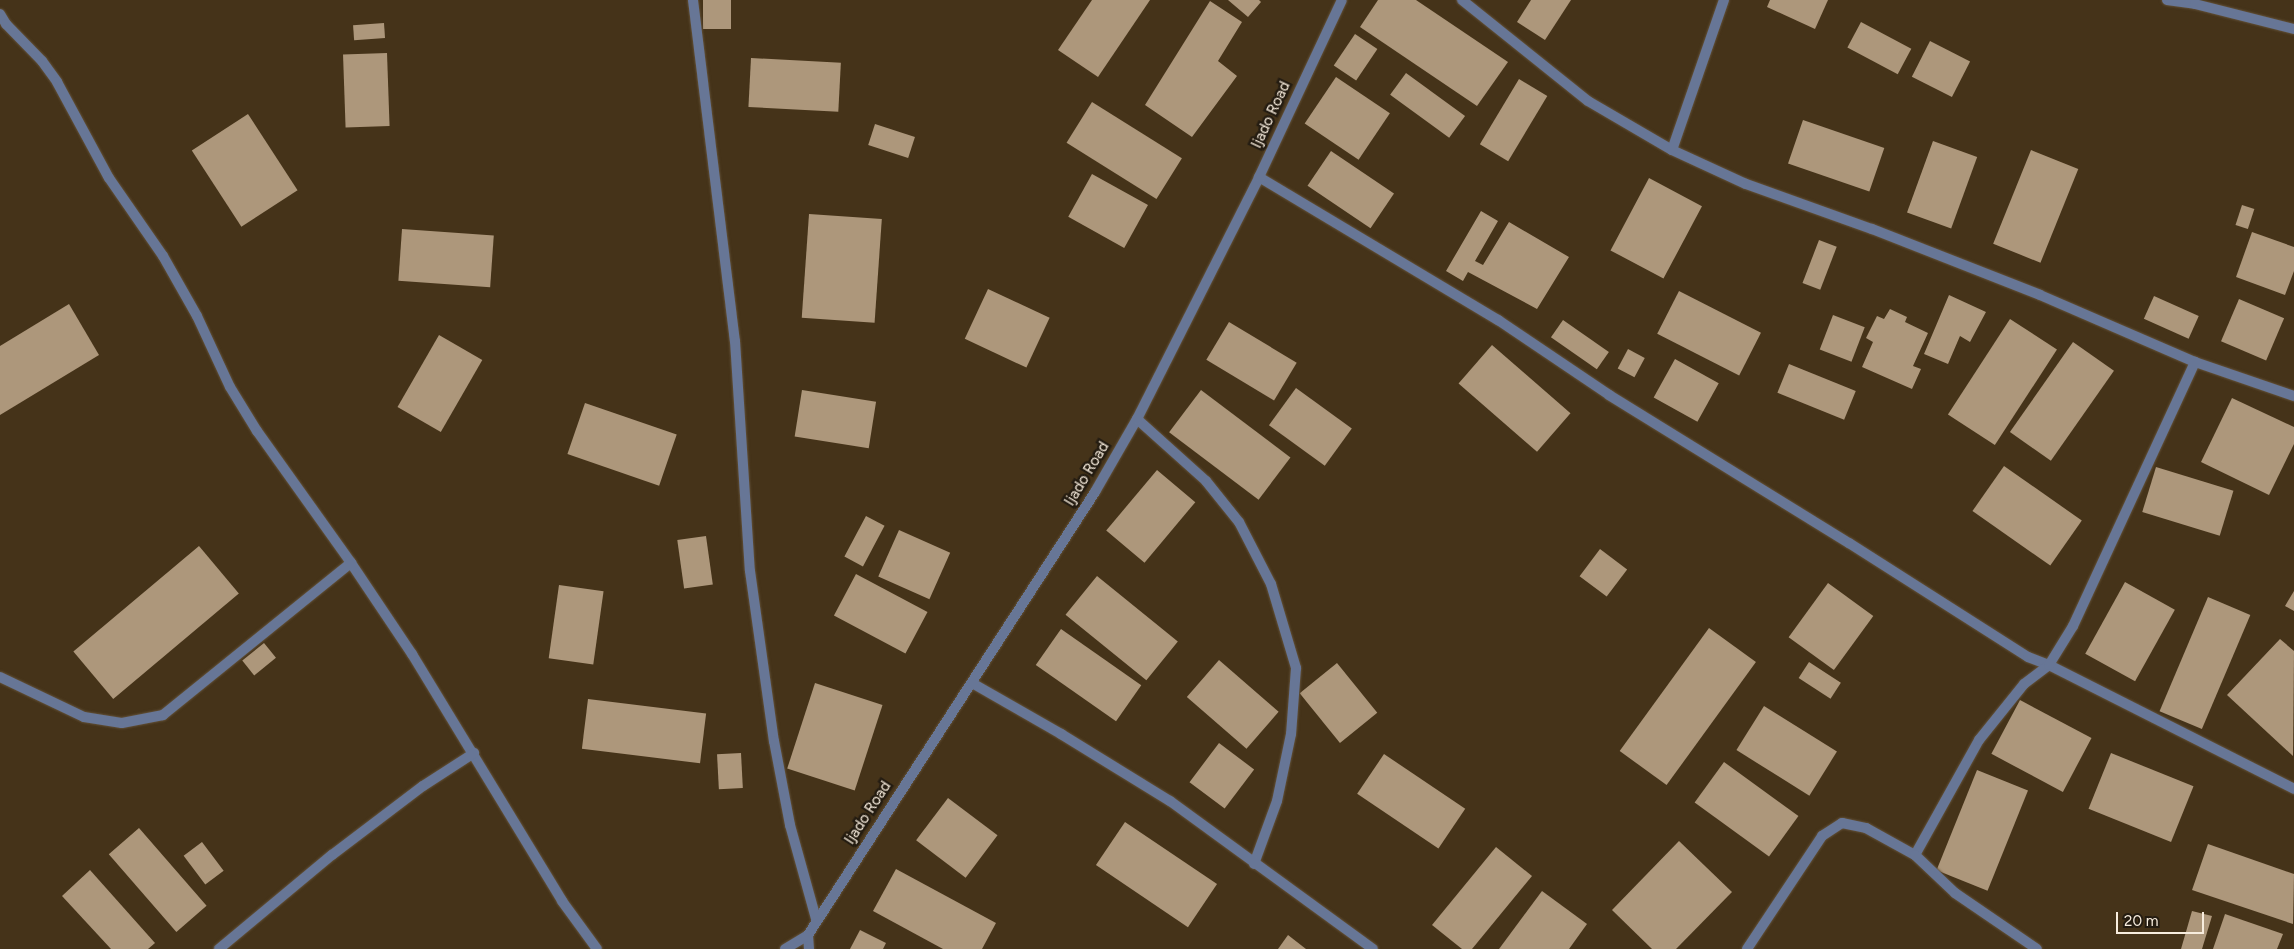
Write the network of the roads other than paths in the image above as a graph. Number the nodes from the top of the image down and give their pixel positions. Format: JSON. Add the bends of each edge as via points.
{"nodes":[{"id":1,"x":693,"y":0,"type":"edge"},
{"id":2,"x":1342,"y":0,"type":"edge"},
{"id":3,"x":1462,"y":0,"type":"edge"},
{"id":4,"x":1724,"y":0,"type":"edge"},
{"id":5,"x":2167,"y":0,"type":"edge"},
{"id":6,"x":0,"y":14,"type":"edge"},
{"id":7,"x":3,"y":26,"type":"edge"},
{"id":8,"x":2294,"y":29,"type":"edge"},
{"id":9,"x":1672,"y":150,"type":"junction"},
{"id":10,"x":1259,"y":177,"type":"junction"},
{"id":11,"x":2195,"y":362,"type":"junction"},
{"id":12,"x":2294,"y":396,"type":"edge"},
{"id":13,"x":1137,"y":419,"type":"junction"},
{"id":14,"x":351,"y":562,"type":"junction"},
{"id":15,"x":2049,"y":665,"type":"junction"},
{"id":16,"x":0,"y":677,"type":"edge"},
{"id":17,"x":972,"y":683,"type":"junction"},
{"id":18,"x":474,"y":753,"type":"junction"},
{"id":19,"x":2294,"y":789,"type":"edge"},
{"id":20,"x":1915,"y":855,"type":"junction"},
{"id":21,"x":1254,"y":864,"type":"junction"},
{"id":22,"x":816,"y":919,"type":"junction"},
{"id":23,"x":808,"y":934,"type":"junction"},
{"id":24,"x":219,"y":949,"type":"edge"},
{"id":25,"x":597,"y":949,"type":"edge"},
{"id":26,"x":784,"y":949,"type":"edge"},
{"id":27,"x":809,"y":949,"type":"edge"},
{"id":28,"x":1373,"y":949,"type":"edge"},
{"id":29,"x":1747,"y":949,"type":"edge"},
{"id":30,"x":2037,"y":949,"type":"edge"}],
"edges":[{"from":1,"to":22,"type":"street","via":[[735,341],[750,571],[777,760],[790,825]]},
{"from":2,"to":10,"type":"street","name":"Ijado Road"},
{"from":3,"to":9,"type":"street","via":[[1588,101]]},
{"from":4,"to":9,"type":"street"},
{"from":5,"to":8,"type":"street"},
{"from":6,"to":7,"type":"street"},
{"from":7,"to":14,"type":"street","via":[[42,61],[57,82],[109,178],[163,256],[197,316],[230,387],[257,431]]},
{"from":9,"to":11,"type":"street","via":[[1746,184],[2040,295]]},
{"from":10,"to":13,"type":"street","name":"Ijado Road"},
{"from":10,"to":15,"type":"street","via":[[1498,320],[1609,395],[1849,543],[2001,642]]},
{"from":11,"to":12,"type":"street"},
{"from":11,"to":15,"type":"street","via":[[2084,603]]},
{"from":13,"to":17,"type":"street","name":"Ijado Road","via":[[1095,492]]},
{"from":13,"to":21,"type":"street","via":[[1206,481],[1240,522],[1271,584],[1296,668],[1291,734],[1277,801]]},
{"from":14,"to":16,"type":"street","via":[[163,715],[122,723],[84,717]]},
{"from":14,"to":18,"type":"street"},
{"from":15,"to":19,"type":"street"},
{"from":15,"to":20,"type":"street","via":[[2024,684],[1979,740]]},
{"from":17,"to":21,"type":"street","via":[[1170,801]]},
{"from":17,"to":22,"type":"street","name":"Ijado Road"},
{"from":18,"to":24,"type":"street","via":[[423,786],[332,855]]},
{"from":18,"to":25,"type":"street","via":[[562,901]]},
{"from":20,"to":29,"type":"street","via":[[1866,828],[1842,823],[1822,836]]},
{"from":20,"to":30,"type":"street","via":[[1955,893]]},
{"from":21,"to":28,"type":"street"},
{"from":22,"to":23,"type":"street","name":"Ijado Road"},
{"from":23,"to":26,"type":"street","name":"Ijado Road"},
{"from":23,"to":27,"type":"street"}]}
